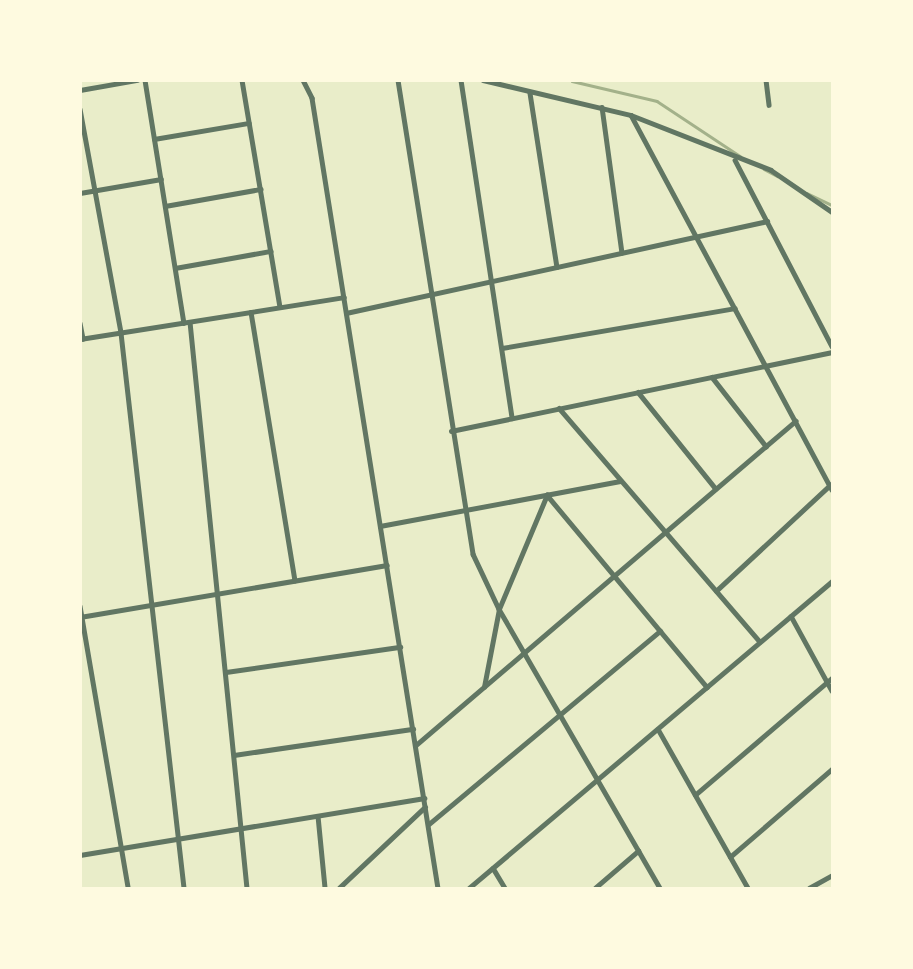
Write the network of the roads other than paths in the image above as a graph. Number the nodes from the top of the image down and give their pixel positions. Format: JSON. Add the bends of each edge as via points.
{"nodes":[{"id":1,"x":137,"y":80,"type":"edge"},
{"id":2,"x":145,"y":80,"type":"edge"},
{"id":3,"x":242,"y":80,"type":"edge"},
{"id":4,"x":303,"y":80,"type":"edge"},
{"id":5,"x":398,"y":80,"type":"edge"},
{"id":6,"x":461,"y":80,"type":"edge"},
{"id":7,"x":483,"y":80,"type":"edge"},
{"id":8,"x":766,"y":80,"type":"edge"},
{"id":9,"x":80,"y":90,"type":"edge"},
{"id":10,"x":530,"y":93,"type":"junction"},
{"id":11,"x":769,"y":105,"type":"dead end"},
{"id":12,"x":602,"y":107,"type":"junction"},
{"id":13,"x":80,"y":109,"type":"edge"},
{"id":14,"x":631,"y":115,"type":"junction"},
{"id":15,"x":249,"y":123,"type":"junction"},
{"id":16,"x":154,"y":139,"type":"junction"},
{"id":17,"x":734,"y":159,"type":"junction"},
{"id":18,"x":161,"y":179,"type":"junction"},
{"id":19,"x":260,"y":189,"type":"junction"},
{"id":20,"x":95,"y":190,"type":"junction"},
{"id":21,"x":80,"y":193,"type":"edge"},
{"id":22,"x":165,"y":206,"type":"junction"},
{"id":23,"x":832,"y":212,"type":"edge"},
{"id":24,"x":767,"y":221,"type":"junction"},
{"id":25,"x":697,"y":237,"type":"junction"},
{"id":26,"x":270,"y":251,"type":"junction"},
{"id":27,"x":622,"y":253,"type":"junction"},
{"id":28,"x":557,"y":267,"type":"junction"},
{"id":29,"x":175,"y":268,"type":"junction"},
{"id":30,"x":491,"y":282,"type":"junction"},
{"id":31,"x":430,"y":295,"type":"junction"},
{"id":32,"x":344,"y":297,"type":"junction"},
{"id":33,"x":279,"y":307,"type":"junction"},
{"id":34,"x":735,"y":309,"type":"junction"},
{"id":35,"x":251,"y":312,"type":"junction"},
{"id":36,"x":346,"y":313,"type":"junction"},
{"id":37,"x":190,"y":322,"type":"junction"},
{"id":38,"x":80,"y":323,"type":"edge"},
{"id":39,"x":184,"y":323,"type":"junction"},
{"id":40,"x":121,"y":333,"type":"junction"},
{"id":41,"x":82,"y":339,"type":"edge"},
{"id":42,"x":832,"y":345,"type":"edge"},
{"id":43,"x":502,"y":348,"type":"junction"},
{"id":44,"x":832,"y":352,"type":"edge"},
{"id":45,"x":766,"y":366,"type":"junction"},
{"id":46,"x":712,"y":377,"type":"junction"},
{"id":47,"x":638,"y":392,"type":"junction"},
{"id":48,"x":559,"y":408,"type":"junction"},
{"id":49,"x":512,"y":418,"type":"junction"},
{"id":50,"x":795,"y":421,"type":"junction"},
{"id":51,"x":451,"y":431,"type":"junction"},
{"id":52,"x":766,"y":446,"type":"junction"},
{"id":53,"x":621,"y":481,"type":"junction"},
{"id":54,"x":831,"y":487,"type":"edge"},
{"id":55,"x":716,"y":489,"type":"junction"},
{"id":56,"x":547,"y":495,"type":"junction"},
{"id":57,"x":465,"y":510,"type":"junction"},
{"id":58,"x":380,"y":526,"type":"junction"},
{"id":59,"x":665,"y":532,"type":"junction"},
{"id":60,"x":387,"y":565,"type":"junction"},
{"id":61,"x":615,"y":576,"type":"junction"},
{"id":62,"x":295,"y":580,"type":"junction"},
{"id":63,"x":832,"y":581,"type":"edge"},
{"id":64,"x":716,"y":591,"type":"junction"},
{"id":65,"x":218,"y":593,"type":"junction"},
{"id":66,"x":152,"y":604,"type":"junction"},
{"id":67,"x":80,"y":606,"type":"edge"},
{"id":68,"x":499,"y":609,"type":"junction"},
{"id":69,"x":81,"y":616,"type":"edge"},
{"id":70,"x":791,"y":616,"type":"junction"},
{"id":71,"x":660,"y":631,"type":"junction"},
{"id":72,"x":760,"y":642,"type":"junction"},
{"id":73,"x":400,"y":647,"type":"junction"},
{"id":74,"x":524,"y":652,"type":"junction"},
{"id":75,"x":226,"y":672,"type":"junction"},
{"id":76,"x":830,"y":680,"type":"edge"},
{"id":77,"x":707,"y":687,"type":"junction"},
{"id":78,"x":484,"y":688,"type":"junction"},
{"id":79,"x":832,"y":691,"type":"edge"},
{"id":80,"x":559,"y":714,"type":"junction"},
{"id":81,"x":413,"y":729,"type":"junction"},
{"id":82,"x":658,"y":729,"type":"junction"},
{"id":83,"x":416,"y":746,"type":"junction"},
{"id":84,"x":234,"y":755,"type":"junction"},
{"id":85,"x":832,"y":769,"type":"edge"},
{"id":86,"x":597,"y":779,"type":"junction"},
{"id":87,"x":695,"y":795,"type":"junction"},
{"id":88,"x":424,"y":798,"type":"junction"},
{"id":89,"x":425,"y":806,"type":"junction"},
{"id":90,"x":318,"y":816,"type":"junction"},
{"id":91,"x":428,"y":825,"type":"junction"},
{"id":92,"x":241,"y":828,"type":"junction"},
{"id":93,"x":179,"y":838,"type":"junction"},
{"id":94,"x":121,"y":848,"type":"junction"},
{"id":95,"x":638,"y":851,"type":"junction"},
{"id":96,"x":80,"y":855,"type":"edge"},
{"id":97,"x":730,"y":857,"type":"junction"},
{"id":98,"x":493,"y":868,"type":"junction"},
{"id":99,"x":832,"y":875,"type":"edge"},
{"id":100,"x":128,"y":888,"type":"edge"},
{"id":101,"x":184,"y":888,"type":"edge"},
{"id":102,"x":247,"y":888,"type":"edge"},
{"id":103,"x":325,"y":888,"type":"edge"},
{"id":104,"x":339,"y":888,"type":"edge"},
{"id":105,"x":439,"y":888,"type":"edge"},
{"id":106,"x":469,"y":888,"type":"edge"},
{"id":107,"x":505,"y":888,"type":"edge"},
{"id":108,"x":595,"y":888,"type":"edge"},
{"id":109,"x":660,"y":888,"type":"edge"},
{"id":110,"x":748,"y":888,"type":"edge"},
{"id":111,"x":809,"y":888,"type":"edge"}],
"edges":[{"from":1,"to":9,"type":"street"},
{"from":2,"to":16,"type":"street"},
{"from":3,"to":15,"type":"street"},
{"from":4,"to":32,"type":"street","via":[[312,98]]},
{"from":5,"to":31,"type":"street"},
{"from":6,"to":30,"type":"street"},
{"from":7,"to":10,"type":"street"},
{"from":8,"to":11,"type":"street"},
{"from":10,"to":12,"type":"street"},
{"from":10,"to":28,"type":"street"},
{"from":12,"to":14,"type":"street"},
{"from":12,"to":27,"type":"street"},
{"from":13,"to":20,"type":"street"},
{"from":14,"to":17,"type":"street"},
{"from":14,"to":25,"type":"street"},
{"from":15,"to":16,"type":"street"},
{"from":15,"to":19,"type":"street"},
{"from":16,"to":18,"type":"street"},
{"from":17,"to":23,"type":"street","via":[[771,170]]},
{"from":17,"to":24,"type":"street"},
{"from":18,"to":20,"type":"street"},
{"from":18,"to":22,"type":"street"},
{"from":19,"to":22,"type":"street"},
{"from":19,"to":26,"type":"street"},
{"from":20,"to":21,"type":"street"},
{"from":20,"to":40,"type":"street"},
{"from":22,"to":29,"type":"street"},
{"from":24,"to":25,"type":"street"},
{"from":24,"to":42,"type":"street"},
{"from":25,"to":27,"type":"street"},
{"from":25,"to":34,"type":"street"},
{"from":26,"to":29,"type":"street"},
{"from":26,"to":33,"type":"street"},
{"from":27,"to":28,"type":"street"},
{"from":28,"to":30,"type":"street"},
{"from":29,"to":39,"type":"street"},
{"from":30,"to":31,"type":"street"},
{"from":30,"to":43,"type":"street"},
{"from":31,"to":36,"type":"street"},
{"from":31,"to":51,"type":"street"},
{"from":32,"to":33,"type":"street"},
{"from":32,"to":36,"type":"street"},
{"from":33,"to":35,"type":"street"},
{"from":34,"to":43,"type":"street"},
{"from":34,"to":45,"type":"street"},
{"from":35,"to":37,"type":"street"},
{"from":35,"to":62,"type":"street"},
{"from":36,"to":58,"type":"street"},
{"from":37,"to":39,"type":"street"},
{"from":37,"to":65,"type":"street"},
{"from":38,"to":41,"type":"street"},
{"from":39,"to":40,"type":"street"},
{"from":40,"to":41,"type":"street"},
{"from":40,"to":66,"type":"street"},
{"from":43,"to":49,"type":"street"},
{"from":44,"to":45,"type":"street"},
{"from":45,"to":46,"type":"street"},
{"from":45,"to":50,"type":"street"},
{"from":46,"to":47,"type":"street"},
{"from":46,"to":52,"type":"street"},
{"from":47,"to":48,"type":"street"},
{"from":47,"to":55,"type":"street"},
{"from":48,"to":49,"type":"street"},
{"from":48,"to":53,"type":"street"},
{"from":49,"to":51,"type":"street"},
{"from":50,"to":52,"type":"street"},
{"from":50,"to":54,"type":"street"},
{"from":51,"to":57,"type":"street"},
{"from":52,"to":55,"type":"street"},
{"from":53,"to":56,"type":"street"},
{"from":53,"to":59,"type":"street"},
{"from":54,"to":64,"type":"street"},
{"from":55,"to":59,"type":"street"},
{"from":56,"to":57,"type":"street"},
{"from":56,"to":61,"type":"street"},
{"from":56,"to":68,"type":"street"},
{"from":57,"to":58,"type":"street"},
{"from":57,"to":68,"type":"street","via":[[472,554]]},
{"from":58,"to":60,"type":"street"},
{"from":59,"to":61,"type":"street"},
{"from":59,"to":64,"type":"street"},
{"from":60,"to":62,"type":"street"},
{"from":60,"to":73,"type":"street"},
{"from":61,"to":71,"type":"street"},
{"from":61,"to":74,"type":"street"},
{"from":62,"to":65,"type":"street"},
{"from":63,"to":70,"type":"street"},
{"from":64,"to":72,"type":"street"},
{"from":65,"to":66,"type":"street"},
{"from":65,"to":75,"type":"street"},
{"from":66,"to":69,"type":"street"},
{"from":66,"to":93,"type":"street"},
{"from":67,"to":69,"type":"street"},
{"from":68,"to":74,"type":"street"},
{"from":68,"to":78,"type":"street"},
{"from":69,"to":94,"type":"street"},
{"from":70,"to":72,"type":"street"},
{"from":70,"to":76,"type":"street"},
{"from":71,"to":77,"type":"street"},
{"from":71,"to":80,"type":"street"},
{"from":72,"to":77,"type":"street"},
{"from":73,"to":75,"type":"street"},
{"from":73,"to":81,"type":"street"},
{"from":74,"to":78,"type":"street"},
{"from":74,"to":80,"type":"street"},
{"from":75,"to":84,"type":"street"},
{"from":76,"to":79,"type":"street"},
{"from":76,"to":87,"type":"street"},
{"from":77,"to":82,"type":"street"},
{"from":78,"to":83,"type":"street"},
{"from":80,"to":86,"type":"street"},
{"from":80,"to":91,"type":"street"},
{"from":81,"to":83,"type":"street"},
{"from":81,"to":84,"type":"street"},
{"from":82,"to":86,"type":"street"},
{"from":82,"to":87,"type":"street"},
{"from":83,"to":88,"type":"street"},
{"from":84,"to":92,"type":"street"},
{"from":85,"to":97,"type":"street"},
{"from":86,"to":95,"type":"street"},
{"from":86,"to":98,"type":"street"},
{"from":87,"to":97,"type":"street"},
{"from":88,"to":89,"type":"street"},
{"from":88,"to":90,"type":"street"},
{"from":89,"to":91,"type":"street"},
{"from":89,"to":104,"type":"street"},
{"from":90,"to":92,"type":"street"},
{"from":90,"to":103,"type":"street"},
{"from":91,"to":105,"type":"street"},
{"from":92,"to":93,"type":"street"},
{"from":92,"to":102,"type":"street"},
{"from":93,"to":94,"type":"street"},
{"from":93,"to":101,"type":"street"},
{"from":94,"to":96,"type":"street"},
{"from":94,"to":100,"type":"street"},
{"from":95,"to":108,"type":"street"},
{"from":95,"to":109,"type":"street"},
{"from":97,"to":110,"type":"street"},
{"from":98,"to":106,"type":"street"},
{"from":98,"to":107,"type":"street"},
{"from":99,"to":111,"type":"street"}]}
